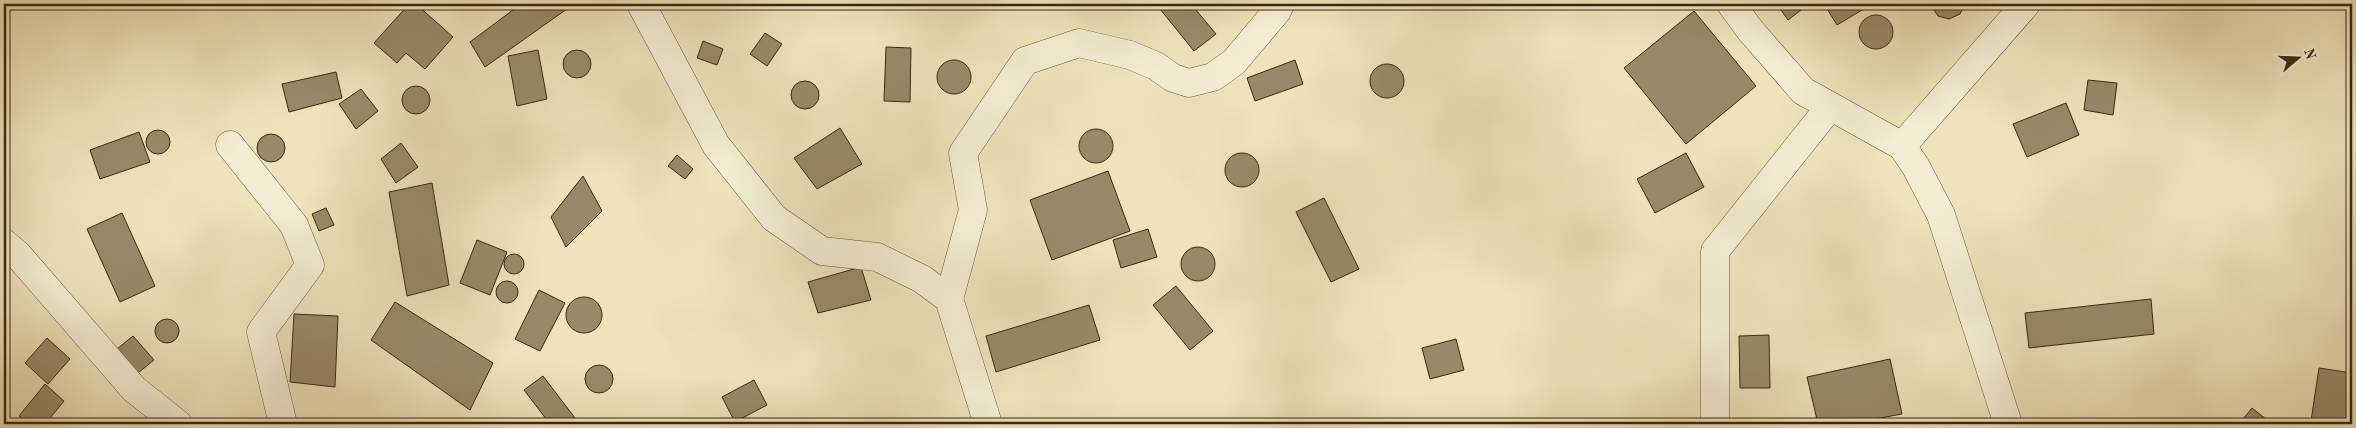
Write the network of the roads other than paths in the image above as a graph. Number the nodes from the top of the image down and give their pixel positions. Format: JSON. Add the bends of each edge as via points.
{"nodes":[{"id":1,"x":642,"y":4,"type":"edge"},
{"id":2,"x":1280,"y":4,"type":"edge"},
{"id":3,"x":1732,"y":4,"type":"edge"},
{"id":4,"x":2026,"y":4,"type":"edge"},
{"id":5,"x":1830,"y":108,"type":"junction"},
{"id":6,"x":230,"y":145,"type":"dead end"},
{"id":7,"x":1902,"y":146,"type":"junction"},
{"id":8,"x":4,"y":243,"type":"edge"},
{"id":9,"x":948,"y":299,"type":"junction"},
{"id":10,"x":178,"y":424,"type":"edge"},
{"id":11,"x":283,"y":424,"type":"edge"},
{"id":12,"x":988,"y":424,"type":"edge"},
{"id":13,"x":1716,"y":424,"type":"edge"},
{"id":14,"x":2008,"y":424,"type":"edge"}],
"edges":[{"from":1,"to":9,"type":"street","via":[[716,145],[774,218],[822,251],[877,258],[922,279]]},
{"from":2,"to":9,"type":"street","via":[[1277,12],[1234,62],[1213,77],[1189,83],[1172,78],[1156,66],[1130,55],[1079,43],[1025,62],[963,153],[973,210]]},
{"from":3,"to":5,"type":"street","via":[[1803,92]]},
{"from":4,"to":7,"type":"street"},
{"from":5,"to":7,"type":"street"},
{"from":5,"to":13,"type":"street","via":[[1715,251]]},
{"from":6,"to":11,"type":"street","via":[[294,225],[310,265],[261,332]]},
{"from":7,"to":14,"type":"street","via":[[1941,215]]},
{"from":8,"to":10,"type":"street","via":[[134,389]]},
{"from":9,"to":12,"type":"street"}]}
